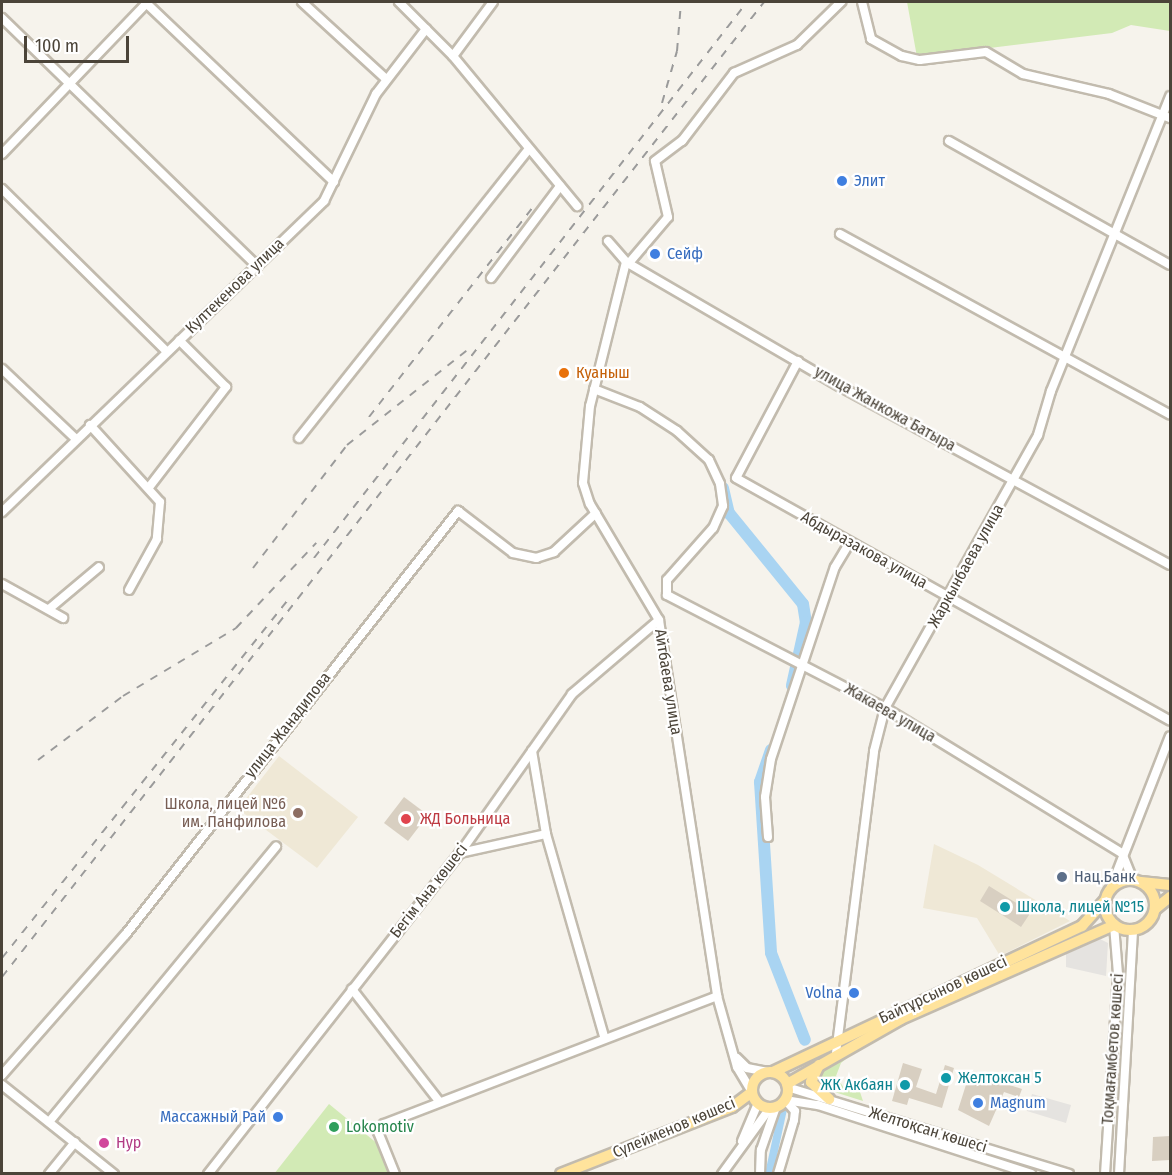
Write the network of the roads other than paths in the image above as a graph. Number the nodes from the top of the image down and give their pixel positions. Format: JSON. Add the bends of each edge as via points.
{"nodes":[{"id":1,"x":147,"y":2,"type":"edge"},
{"id":2,"x":302,"y":2,"type":"edge"},
{"id":3,"x":399,"y":2,"type":"edge"},
{"id":4,"x":493,"y":2,"type":"edge"},
{"id":5,"x":841,"y":2,"type":"edge"},
{"id":6,"x":862,"y":2,"type":"edge"},
{"id":7,"x":2,"y":18,"type":"edge"},
{"id":8,"x":426,"y":29,"type":"junction"},
{"id":9,"x":453,"y":56,"type":"junction"},
{"id":10,"x":386,"y":79,"type":"junction"},
{"id":11,"x":68,"y":85,"type":"junction"},
{"id":12,"x":1170,"y":96,"type":"edge"},
{"id":13,"x":1166,"y":117,"type":"edge"},
{"id":14,"x":949,"y":141,"type":"dead end"},
{"id":15,"x":529,"y":149,"type":"junction"},
{"id":16,"x":2,"y":154,"type":"edge"},
{"id":17,"x":334,"y":182,"type":"junction"},
{"id":18,"x":560,"y":186,"type":"junction"},
{"id":19,"x":2,"y":189,"type":"edge"},
{"id":20,"x":577,"y":206,"type":"dead end"},
{"id":21,"x":840,"y":234,"type":"dead end"},
{"id":22,"x":1115,"y":234,"type":"junction"},
{"id":23,"x":608,"y":241,"type":"dead end"},
{"id":24,"x":628,"y":262,"type":"junction"},
{"id":25,"x":1170,"y":265,"type":"edge"},
{"id":26,"x":257,"y":266,"type":"junction"},
{"id":27,"x":491,"y":278,"type":"dead end"},
{"id":28,"x":179,"y":340,"type":"junction"},
{"id":29,"x":165,"y":350,"type":"junction"},
{"id":30,"x":1064,"y":358,"type":"junction"},
{"id":31,"x":798,"y":361,"type":"junction"},
{"id":32,"x":2,"y":369,"type":"edge"},
{"id":33,"x":594,"y":389,"type":"junction"},
{"id":34,"x":1170,"y":416,"type":"edge"},
{"id":35,"x":90,"y":425,"type":"junction"},
{"id":36,"x":298,"y":438,"type":"dead end"},
{"id":37,"x":76,"y":439,"type":"junction"},
{"id":38,"x":1015,"y":480,"type":"junction"},
{"id":39,"x":150,"y":486,"type":"junction"},
{"id":40,"x":2,"y":512,"type":"edge"},
{"id":41,"x":596,"y":513,"type":"junction"},
{"id":42,"x":850,"y":542,"type":"junction"},
{"id":43,"x":1170,"y":565,"type":"edge"},
{"id":44,"x":99,"y":567,"type":"dead end"},
{"id":45,"x":2,"y":584,"type":"edge"},
{"id":46,"x":129,"y":590,"type":"dead end"},
{"id":47,"x":667,"y":595,"type":"junction"},
{"id":48,"x":950,"y":597,"type":"junction"},
{"id":49,"x":654,"y":608,"type":"junction"},
{"id":50,"x":49,"y":609,"type":"junction"},
{"id":51,"x":63,"y":618,"type":"dead end"},
{"id":52,"x":659,"y":620,"type":"junction"},
{"id":53,"x":801,"y":664,"type":"junction"},
{"id":54,"x":885,"y":708,"type":"junction"},
{"id":55,"x":1170,"y":721,"type":"edge"},
{"id":56,"x":1170,"y":736,"type":"edge"},
{"id":57,"x":532,"y":751,"type":"junction"},
{"id":58,"x":546,"y":834,"type":"junction"},
{"id":59,"x":768,"y":837,"type":"dead end"},
{"id":60,"x":276,"y":848,"type":"dead end"},
{"id":61,"x":460,"y":853,"type":"junction"},
{"id":62,"x":1122,"y":853,"type":"junction"},
{"id":63,"x":1135,"y":881,"type":"junction"},
{"id":64,"x":1170,"y":885,"type":"edge"},
{"id":65,"x":1108,"y":895,"type":"junction"},
{"id":66,"x":1170,"y":897,"type":"edge"},
{"id":67,"x":1155,"y":909,"type":"junction"},
{"id":68,"x":1114,"y":925,"type":"junction"},
{"id":69,"x":1132,"y":931,"type":"junction"},
{"id":70,"x":352,"y":988,"type":"junction"},
{"id":71,"x":717,"y":996,"type":"junction"},
{"id":72,"x":604,"y":1036,"type":"junction"},
{"id":73,"x":836,"y":1047,"type":"junction"},
{"id":74,"x":732,"y":1050,"type":"junction"},
{"id":75,"x":824,"y":1059,"type":"junction"},
{"id":76,"x":770,"y":1072,"type":"junction"},
{"id":77,"x":2,"y":1075,"type":"edge"},
{"id":78,"x":2,"y":1085,"type":"edge"},
{"id":79,"x":787,"y":1086,"type":"junction"},
{"id":80,"x":752,"y":1092,"type":"junction"},
{"id":81,"x":829,"y":1098,"type":"junction"},
{"id":82,"x":439,"y":1101,"type":"junction"},
{"id":83,"x":758,"y":1103,"type":"junction"},
{"id":84,"x":777,"y":1105,"type":"junction"},
{"id":85,"x":49,"y":1122,"type":"junction"},
{"id":86,"x":75,"y":1142,"type":"junction"},
{"id":87,"x":736,"y":1155,"type":"junction"},
{"id":88,"x":49,"y":1173,"type":"edge"},
{"id":89,"x":114,"y":1173,"type":"edge"},
{"id":90,"x":208,"y":1173,"type":"edge"},
{"id":91,"x":395,"y":1173,"type":"edge"},
{"id":92,"x":561,"y":1173,"type":"edge"},
{"id":93,"x":722,"y":1173,"type":"edge"},
{"id":94,"x":760,"y":1173,"type":"edge"},
{"id":95,"x":778,"y":1173,"type":"edge"},
{"id":96,"x":1031,"y":1173,"type":"edge"},
{"id":97,"x":1069,"y":1173,"type":"edge"},
{"id":98,"x":1105,"y":1173,"type":"edge"},
{"id":99,"x":1119,"y":1173,"type":"edge"}],
"edges":[{"from":1,"to":11,"type":"street"},
{"from":1,"to":17,"type":"street"},
{"from":2,"to":10,"type":"street"},
{"from":3,"to":8,"type":"street"},
{"from":4,"to":9,"type":"street"},
{"from":5,"to":24,"type":"street","via":[[797,45],[734,73],[682,141],[655,161],[668,217]]},
{"from":6,"to":13,"type":"street","via":[[871,39],[902,56],[920,60],[986,52],[1023,74],[1109,94]]},
{"from":7,"to":11,"type":"street"},
{"from":8,"to":9,"type":"street"},
{"from":8,"to":10,"type":"street","name":"Култекенова улица"},
{"from":9,"to":15,"type":"street"},
{"from":10,"to":17,"type":"street","name":"Култекенова улица"},
{"from":11,"to":16,"type":"street"},
{"from":11,"to":26,"type":"street"},
{"from":12,"to":13,"type":"street","name":"Жаркынбаева улица"},
{"from":13,"to":22,"type":"street","name":"Жаркынбаева улица"},
{"from":14,"to":22,"type":"street"},
{"from":15,"to":18,"type":"street"},
{"from":15,"to":36,"type":"street"},
{"from":17,"to":26,"type":"street","name":"Култекенова улица","via":[[324,201]]},
{"from":18,"to":20,"type":"street"},
{"from":18,"to":27,"type":"street"},
{"from":19,"to":29,"type":"street"},
{"from":21,"to":30,"type":"street"},
{"from":22,"to":25,"type":"street"},
{"from":22,"to":30,"type":"street","name":"Жаркынбаева улица"},
{"from":23,"to":24,"type":"street","name":"улица Жанкожа Батыра"},
{"from":24,"to":31,"type":"street","name":"улица Жанкожа Батыра"},
{"from":24,"to":33,"type":"street","name":"Айтбаева улица"},
{"from":26,"to":28,"type":"street","name":"Култекенова улица"},
{"from":28,"to":29,"type":"street","name":"Култекенова улица"},
{"from":28,"to":39,"type":"street","via":[[226,387]]},
{"from":29,"to":35,"type":"street","name":"Култекенова улица"},
{"from":30,"to":34,"type":"street"},
{"from":30,"to":38,"type":"street","name":"Жаркынбаева улица","via":[[1038,435]]},
{"from":31,"to":38,"type":"street","name":"улица Жанкожа Батыра"},
{"from":31,"to":42,"type":"street","name":"Абдыразакова улица","via":[[736,478]]},
{"from":32,"to":37,"type":"street"},
{"from":33,"to":41,"type":"street","name":"Айтбаева улица","via":[[582,462]]},
{"from":33,"to":47,"type":"street","via":[[640,407],[677,431],[710,460],[720,484],[723,506],[713,528],[667,580]]},
{"from":35,"to":37,"type":"street","name":"Култекенова улица"},
{"from":35,"to":39,"type":"street"},
{"from":37,"to":40,"type":"street","name":"Култекенова улица"},
{"from":38,"to":43,"type":"street","name":"улица Жанкожа Батыра"},
{"from":38,"to":48,"type":"street","name":"Жаркынбаева улица"},
{"from":39,"to":46,"type":"street","via":[[162,516]]},
{"from":41,"to":49,"type":"street","name":"Айтбаева улица"},
{"from":41,"to":77,"type":"street","name":"улица Жанадилова","via":[[554,552],[536,558],[513,553],[458,511],[126,934]]},
{"from":42,"to":48,"type":"street","name":"Абдыразакова улица"},
{"from":42,"to":53,"type":"street","via":[[835,567]]},
{"from":44,"to":50,"type":"street"},
{"from":45,"to":50,"type":"street"},
{"from":47,"to":49,"type":"street"},
{"from":47,"to":53,"type":"street","name":"Жакаева улица"},
{"from":48,"to":54,"type":"street","name":"Жаркынбаева улица"},
{"from":48,"to":55,"type":"street","name":"Абдыразакова улица"},
{"from":49,"to":52,"type":"street","name":"Айтбаева улица"},
{"from":50,"to":51,"type":"street"},
{"from":52,"to":57,"type":"street","name":"Бегім Ана көшесі","via":[[572,693]]},
{"from":52,"to":71,"type":"street","name":"Айтбаева улица"},
{"from":53,"to":54,"type":"street","name":"Жакаева улица"},
{"from":53,"to":59,"type":"street","via":[[771,759],[765,797]]},
{"from":54,"to":62,"type":"street","name":"Жакаева улица"},
{"from":54,"to":73,"type":"street","name":"Жаркынбаева улица","via":[[874,751]]},
{"from":56,"to":62,"type":"street"},
{"from":57,"to":58,"type":"street"},
{"from":57,"to":61,"type":"street","name":"Бегім Ана көшесі"},
{"from":58,"to":61,"type":"street"},
{"from":58,"to":72,"type":"street"},
{"from":60,"to":85,"type":"street"},
{"from":61,"to":70,"type":"street","name":"Бегім Ана көшесі"},
{"from":62,"to":63,"type":"street"},
{"from":62,"to":65,"type":"street"},
{"from":63,"to":64,"type":"main road"},
{"from":63,"to":65,"type":"main road"},
{"from":63,"to":67,"type":"main road","via":[[1149,889]]},
{"from":65,"to":68,"type":"main road"},
{"from":65,"to":73,"type":"main road","name":"Байтұрсынов көшесі","via":[[1082,926]]},
{"from":66,"to":67,"type":"main road"},
{"from":67,"to":69,"type":"main road","via":[[1148,923]]},
{"from":68,"to":69,"type":"main road"},
{"from":68,"to":73,"type":"main road","name":"Байтұрсынов көшесі"},
{"from":68,"to":98,"type":"street","name":"Тоқмағамбетов көшесі","via":[[1118,974]]},
{"from":69,"to":99,"type":"street","name":"Тоқмағамбетов көшесі"},
{"from":70,"to":82,"type":"street"},
{"from":70,"to":90,"type":"street","name":"Бегім Ана көшесі"},
{"from":71,"to":72,"type":"street"},
{"from":71,"to":74,"type":"street","name":"Айтбаева улица"},
{"from":72,"to":82,"type":"street"},
{"from":73,"to":75,"type":"main road","name":"Байтұрсынов көшесі"},
{"from":73,"to":76,"type":"main road","name":"Байтұрсынов көшесі"},
{"from":74,"to":76,"type":"street","via":[[747,1068]]},
{"from":74,"to":80,"type":"street","name":"Айтбаева улица"},
{"from":75,"to":79,"type":"main road","name":"Байтұрсынов көшесі"},
{"from":75,"to":81,"type":"main road","via":[[811,1082]]},
{"from":76,"to":79,"type":"main road"},
{"from":76,"to":80,"type":"main road","via":[[754,1081]]},
{"from":78,"to":85,"type":"street"},
{"from":79,"to":81,"type":"street","name":"Желтоқсан көшесі"},
{"from":79,"to":84,"type":"main road"},
{"from":80,"to":83,"type":"main road"},
{"from":80,"to":92,"type":"main road","name":"Сүлейменов көшесі","via":[[732,1107]]},
{"from":81,"to":97,"type":"street","name":"Желтоқсан көшесі"},
{"from":82,"to":91,"type":"street","via":[[384,1124],[378,1132]]},
{"from":83,"to":84,"type":"main road"},
{"from":83,"to":87,"type":"street"},
{"from":84,"to":87,"type":"street"},
{"from":84,"to":94,"type":"street","via":[[761,1150]]},
{"from":84,"to":95,"type":"street","via":[[795,1111]]},
{"from":84,"to":96,"type":"street","name":"Желтоқсан көшесі","via":[[818,1106]]},
{"from":85,"to":86,"type":"street"},
{"from":86,"to":88,"type":"street"},
{"from":86,"to":89,"type":"street"},
{"from":87,"to":93,"type":"street"}]}
